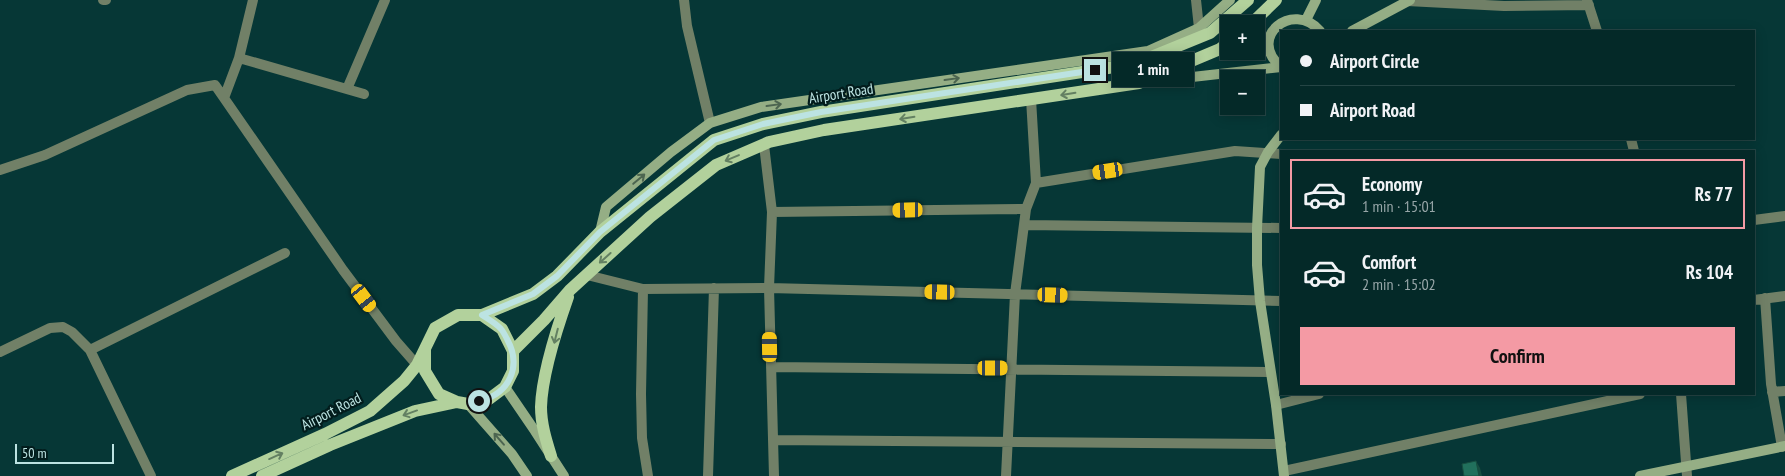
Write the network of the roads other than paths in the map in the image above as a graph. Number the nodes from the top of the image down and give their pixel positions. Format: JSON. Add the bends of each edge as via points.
{"nodes":[{"id":1,"x":253,"y":0,"type":"edge"},
{"id":2,"x":385,"y":0,"type":"edge"},
{"id":3,"x":684,"y":0,"type":"edge"},
{"id":4,"x":1196,"y":0,"type":"edge"},
{"id":5,"x":1230,"y":0,"type":"edge"},
{"id":6,"x":1248,"y":0,"type":"edge"},
{"id":7,"x":1276,"y":0,"type":"edge"},
{"id":8,"x":1316,"y":0,"type":"edge"},
{"id":9,"x":1408,"y":1,"type":"edge"},
{"id":10,"x":1588,"y":2,"type":"edge"},
{"id":11,"x":1261,"y":15,"type":"edge"},
{"id":12,"x":1307,"y":18,"type":"junction"},
{"id":13,"x":1265,"y":25,"type":"edge"},
{"id":14,"x":1199,"y":28,"type":"junction"},
{"id":15,"x":1273,"y":28,"type":"junction"},
{"id":16,"x":1319,"y":30,"type":"edge"},
{"id":17,"x":1354,"y":30,"type":"edge"},
{"id":18,"x":1597,"y":30,"type":"edge"},
{"id":19,"x":1220,"y":49,"type":"edge"},
{"id":20,"x":239,"y":58,"type":"junction"},
{"id":21,"x":1280,"y":66,"type":"edge"},
{"id":22,"x":1280,"y":67,"type":"edge"},
{"id":23,"x":1139,"y":83,"type":"junction"},
{"id":24,"x":347,"y":89,"type":"junction"},
{"id":25,"x":364,"y":94,"type":"dead end"},
{"id":26,"x":224,"y":98,"type":"junction"},
{"id":27,"x":1031,"y":100,"type":"junction"},
{"id":28,"x":710,"y":122,"type":"junction"},
{"id":29,"x":1280,"y":136,"type":"edge"},
{"id":30,"x":764,"y":144,"type":"junction"},
{"id":31,"x":1268,"y":152,"type":"junction"},
{"id":32,"x":1280,"y":154,"type":"edge"},
{"id":33,"x":0,"y":170,"type":"edge"},
{"id":34,"x":1036,"y":183,"type":"junction"},
{"id":35,"x":1026,"y":209,"type":"junction"},
{"id":36,"x":772,"y":212,"type":"junction"},
{"id":37,"x":1785,"y":216,"type":"edge"},
{"id":38,"x":1755,"y":220,"type":"edge"},
{"id":39,"x":1025,"y":225,"type":"junction"},
{"id":40,"x":1257,"y":228,"type":"junction"},
{"id":41,"x":1280,"y":228,"type":"edge"},
{"id":42,"x":600,"y":232,"type":"junction"},
{"id":43,"x":285,"y":253,"type":"dead end"},
{"id":44,"x":587,"y":275,"type":"junction"},
{"id":45,"x":714,"y":288,"type":"junction"},
{"id":46,"x":769,"y":288,"type":"junction"},
{"id":47,"x":643,"y":289,"type":"junction"},
{"id":48,"x":570,"y":290,"type":"junction"},
{"id":49,"x":1015,"y":294,"type":"junction"},
{"id":50,"x":1785,"y":296,"type":"edge"},
{"id":51,"x":1765,"y":298,"type":"junction"},
{"id":52,"x":1755,"y":300,"type":"edge"},
{"id":53,"x":1260,"y":301,"type":"junction"},
{"id":54,"x":1280,"y":301,"type":"edge"},
{"id":55,"x":482,"y":315,"type":"junction"},
{"id":56,"x":425,"y":349,"type":"junction"},
{"id":57,"x":90,"y":350,"type":"junction"},
{"id":58,"x":513,"y":351,"type":"junction"},
{"id":59,"x":0,"y":352,"type":"edge"},
{"id":60,"x":417,"y":365,"type":"junction"},
{"id":61,"x":771,"y":367,"type":"junction"},
{"id":62,"x":1012,"y":368,"type":"junction"},
{"id":63,"x":1270,"y":372,"type":"junction"},
{"id":64,"x":505,"y":387,"type":"junction"},
{"id":65,"x":1785,"y":391,"type":"edge"},
{"id":66,"x":1772,"y":392,"type":"junction"},
{"id":67,"x":1315,"y":395,"type":"edge"},
{"id":68,"x":1636,"y":395,"type":"edge"},
{"id":69,"x":1680,"y":395,"type":"edge"},
{"id":70,"x":463,"y":403,"type":"junction"},
{"id":71,"x":1276,"y":405,"type":"junction"},
{"id":72,"x":773,"y":440,"type":"junction"},
{"id":73,"x":1008,"y":442,"type":"junction"},
{"id":74,"x":1281,"y":444,"type":"junction"},
{"id":75,"x":1783,"y":447,"type":"edge"},
{"id":76,"x":551,"y":456,"type":"junction"},
{"id":77,"x":1687,"y":471,"type":"edge"},
{"id":78,"x":1284,"y":474,"type":"edge"},
{"id":79,"x":151,"y":476,"type":"edge"},
{"id":80,"x":232,"y":476,"type":"edge"},
{"id":81,"x":262,"y":476,"type":"edge"},
{"id":82,"x":527,"y":476,"type":"edge"},
{"id":83,"x":564,"y":476,"type":"edge"},
{"id":84,"x":648,"y":476,"type":"edge"},
{"id":85,"x":708,"y":476,"type":"edge"},
{"id":86,"x":774,"y":476,"type":"edge"},
{"id":87,"x":1006,"y":476,"type":"edge"},
{"id":88,"x":1640,"y":476,"type":"edge"}],
"edges":[{"from":1,"to":20,"type":"street"},
{"from":2,"to":24,"type":"street"},
{"from":3,"to":28,"type":"street"},
{"from":4,"to":14,"type":"street"},
{"from":5,"to":14,"type":"street"},
{"from":6,"to":42,"type":"main road","name":"Airport Road","via":[[1210,33],[1134,64],[821,112],[763,124],[714,140]]},
{"from":7,"to":11,"type":"main road"},
{"from":8,"to":12,"type":"street"},
{"from":9,"to":10,"type":"street","via":[[1504,6]]},
{"from":9,"to":17,"type":"street"},
{"from":10,"to":18,"type":"street"},
{"from":12,"to":15,"type":"street","via":[[1288,17]]},
{"from":12,"to":16,"type":"street"},
{"from":13,"to":15,"type":"street"},
{"from":28,"to":14,"type":"street","one_way":true,"via":[[761,107],[1148,51]]},
{"from":15,"to":21,"type":"street","via":[[1268,45],[1270,54]]},
{"from":19,"to":23,"type":"main road"},
{"from":20,"to":24,"type":"street"},
{"from":20,"to":26,"type":"street"},
{"from":22,"to":23,"type":"street"},
{"from":23,"to":27,"type":"main road","one_way":true},
{"from":24,"to":25,"type":"street"},
{"from":26,"to":33,"type":"street","via":[[215,85],[187,90],[45,155]]},
{"from":26,"to":60,"type":"street","via":[[353,284]]},
{"from":27,"to":30,"type":"main road","one_way":true,"via":[[824,130]]},
{"from":27,"to":34,"type":"street"},
{"from":42,"to":28,"type":"street","one_way":true,"via":[[606,206]]},
{"from":29,"to":31,"type":"street"},
{"from":30,"to":36,"type":"street"},
{"from":30,"to":44,"type":"main road","one_way":true,"via":[[716,165],[650,217]]},
{"from":31,"to":32,"type":"street"},
{"from":31,"to":34,"type":"street","via":[[1235,151]]},
{"from":31,"to":40,"type":"street","via":[[1260,167]]},
{"from":34,"to":35,"type":"street"},
{"from":35,"to":36,"type":"street"},
{"from":35,"to":39,"type":"street"},
{"from":36,"to":46,"type":"street"},
{"from":37,"to":38,"type":"street"},
{"from":39,"to":40,"type":"street"},
{"from":39,"to":49,"type":"street"},
{"from":40,"to":41,"type":"street"},
{"from":40,"to":53,"type":"street"},
{"from":42,"to":55,"type":"main road","name":"Airport Road","via":[[557,276],[533,294]]},
{"from":43,"to":57,"type":"street"},
{"from":44,"to":47,"type":"street"},
{"from":44,"to":48,"type":"main road"},
{"from":45,"to":46,"type":"street"},
{"from":45,"to":47,"type":"street"},
{"from":45,"to":85,"type":"street"},
{"from":46,"to":49,"type":"street"},
{"from":46,"to":61,"type":"street"},
{"from":47,"to":84,"type":"street","via":[[642,438]]},
{"from":48,"to":58,"type":"main road"},
{"from":48,"to":76,"type":"main road","one_way":true,"via":[[542,395],[542,421]]},
{"from":49,"to":53,"type":"street"},
{"from":49,"to":62,"type":"street"},
{"from":50,"to":51,"type":"street"},
{"from":51,"to":52,"type":"street"},
{"from":51,"to":66,"type":"street"},
{"from":53,"to":54,"type":"street"},
{"from":53,"to":63,"type":"street"},
{"from":55,"to":56,"type":"main road","via":[[458,315],[435,328]]},
{"from":55,"to":58,"type":"main road","via":[[502,329]]},
{"from":56,"to":60,"type":"main road","name":"Airport Road"},
{"from":56,"to":70,"type":"main road","via":[[425,371],[439,394]]},
{"from":57,"to":59,"type":"street","via":[[63,327],[50,328]]},
{"from":57,"to":79,"type":"street"},
{"from":58,"to":64,"type":"main road","via":[[513,371]]},
{"from":80,"to":60,"type":"main road","name":"Airport Road","one_way":true,"via":[[370,411]]},
{"from":61,"to":62,"type":"street"},
{"from":61,"to":72,"type":"street"},
{"from":62,"to":63,"type":"street"},
{"from":62,"to":73,"type":"street"},
{"from":63,"to":71,"type":"street"},
{"from":64,"to":70,"type":"main road","via":[[489,399]]},
{"from":64,"to":76,"type":"street"},
{"from":65,"to":66,"type":"street"},
{"from":66,"to":75,"type":"street"},
{"from":67,"to":71,"type":"street"},
{"from":68,"to":78,"type":"street"},
{"from":69,"to":77,"type":"street"},
{"from":70,"to":81,"type":"main road","name":"Airport Road","one_way":true,"via":[[415,411]]},
{"from":82,"to":70,"type":"street","one_way":true,"via":[[512,454]]},
{"from":71,"to":74,"type":"street"},
{"from":72,"to":73,"type":"street"},
{"from":72,"to":86,"type":"street"},
{"from":73,"to":74,"type":"street"},
{"from":73,"to":87,"type":"street"},
{"from":74,"to":78,"type":"street"},
{"from":75,"to":77,"type":"street"},
{"from":76,"to":83,"type":"street"},
{"from":77,"to":88,"type":"street"}]}
